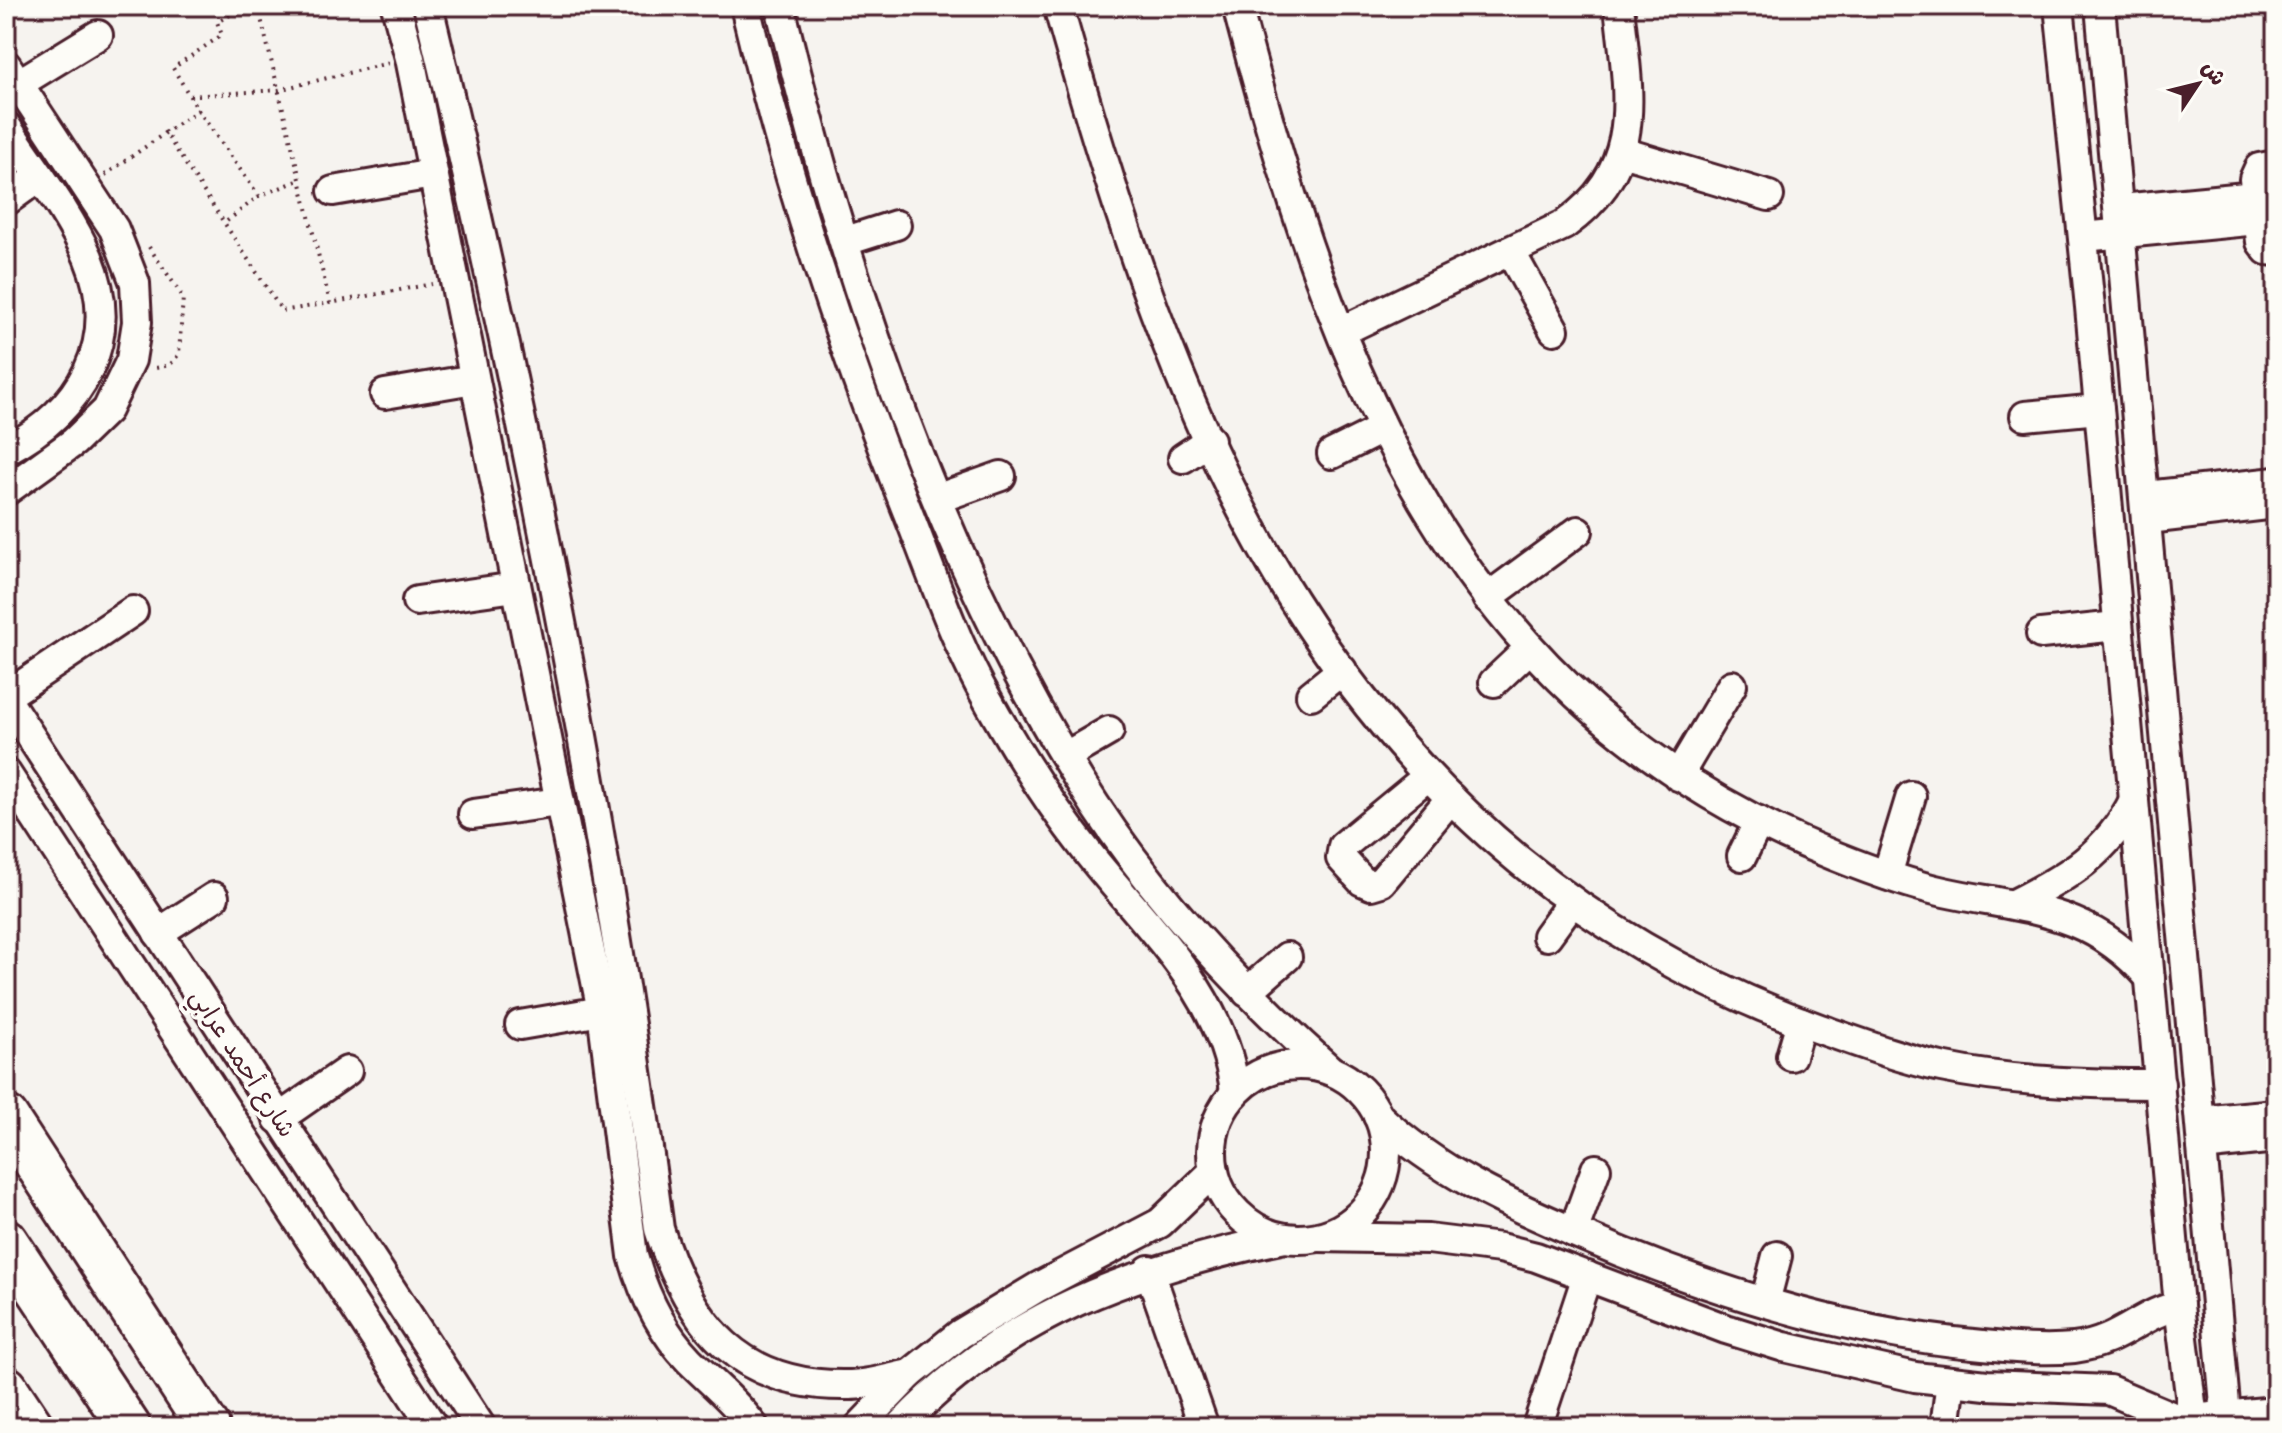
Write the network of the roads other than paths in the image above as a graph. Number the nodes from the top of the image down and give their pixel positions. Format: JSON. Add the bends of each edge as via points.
{"nodes":[{"id":1,"x":396,"y":6,"type":"edge"},
{"id":2,"x":428,"y":6,"type":"edge"},
{"id":3,"x":745,"y":6,"type":"edge"},
{"id":4,"x":780,"y":6,"type":"edge"},
{"id":5,"x":1058,"y":6,"type":"edge"},
{"id":6,"x":1237,"y":6,"type":"edge"},
{"id":7,"x":1619,"y":6,"type":"edge"},
{"id":8,"x":2059,"y":6,"type":"edge"},
{"id":9,"x":2100,"y":6,"type":"edge"},
{"id":10,"x":98,"y":35,"type":"dead end"},
{"id":11,"x":12,"y":74,"type":"edge"},
{"id":12,"x":6,"y":126,"type":"edge"},
{"id":13,"x":1622,"y":152,"type":"junction"},
{"id":14,"x":2276,"y":165,"type":"edge"},
{"id":15,"x":433,"y":174,"type":"junction"},
{"id":16,"x":39,"y":177,"type":"junction"},
{"id":17,"x":333,"y":191,"type":"dead end"},
{"id":18,"x":1769,"y":196,"type":"dead end"},
{"id":19,"x":6,"y":201,"type":"edge"},
{"id":20,"x":2257,"y":208,"type":"junction"},
{"id":21,"x":2122,"y":222,"type":"junction"},
{"id":22,"x":896,"y":225,"type":"dead end"},
{"id":23,"x":2083,"y":237,"type":"junction"},
{"id":24,"x":846,"y":241,"type":"junction"},
{"id":25,"x":1510,"y":251,"type":"junction"},
{"id":26,"x":2276,"y":251,"type":"edge"},
{"id":27,"x":490,"y":286,"type":"junction"},
{"id":28,"x":456,"y":293,"type":"junction"},
{"id":29,"x":1554,"y":330,"type":"dead end"},
{"id":30,"x":1342,"y":331,"type":"junction"},
{"id":31,"x":474,"y":379,"type":"junction"},
{"id":32,"x":385,"y":394,"type":"dead end"},
{"id":33,"x":2099,"y":409,"type":"junction"},
{"id":34,"x":2025,"y":416,"type":"dead end"},
{"id":35,"x":1382,"y":429,"type":"junction"},
{"id":36,"x":1210,"y":440,"type":"junction"},
{"id":37,"x":6,"y":450,"type":"edge"},
{"id":38,"x":1332,"y":454,"type":"dead end"},
{"id":39,"x":1183,"y":458,"type":"dead end"},
{"id":40,"x":1001,"y":476,"type":"dead end"},
{"id":41,"x":2276,"y":482,"type":"edge"},
{"id":42,"x":6,"y":491,"type":"edge"},
{"id":43,"x":939,"y":498,"type":"junction"},
{"id":44,"x":2276,"y":504,"type":"edge"},
{"id":45,"x":2147,"y":507,"type":"junction"},
{"id":46,"x":1578,"y":531,"type":"dead end"},
{"id":47,"x":516,"y":587,"type":"junction"},
{"id":48,"x":1487,"y":598,"type":"junction"},
{"id":49,"x":417,"y":601,"type":"dead end"},
{"id":50,"x":133,"y":611,"type":"dead end"},
{"id":51,"x":2117,"y":626,"type":"junction"},
{"id":52,"x":2041,"y":634,"type":"dead end"},
{"id":53,"x":1530,"y":648,"type":"junction"},
{"id":54,"x":1342,"y":670,"type":"junction"},
{"id":55,"x":1494,"y":682,"type":"dead end"},
{"id":56,"x":1732,"y":685,"type":"dead end"},
{"id":57,"x":1311,"y":695,"type":"dead end"},
{"id":58,"x":6,"y":697,"type":"edge"},
{"id":59,"x":1109,"y":731,"type":"dead end"},
{"id":60,"x":1066,"y":756,"type":"junction"},
{"id":61,"x":6,"y":773,"type":"edge"},
{"id":62,"x":1428,"y":776,"type":"junction"},
{"id":63,"x":1678,"y":776,"type":"junction"},
{"id":64,"x":1911,"y":796,"type":"dead end"},
{"id":65,"x":1451,"y":798,"type":"junction"},
{"id":66,"x":2134,"y":800,"type":"junction"},
{"id":67,"x":559,"y":802,"type":"junction"},
{"id":68,"x":473,"y":814,"type":"dead end"},
{"id":69,"x":1759,"y":821,"type":"junction"},
{"id":70,"x":99,"y":841,"type":"junction"},
{"id":71,"x":1742,"y":856,"type":"dead end"},
{"id":72,"x":65,"y":863,"type":"junction"},
{"id":73,"x":1887,"y":875,"type":"junction"},
{"id":74,"x":214,"y":897,"type":"dead end"},
{"id":75,"x":1571,"y":903,"type":"junction"},
{"id":76,"x":2016,"y":903,"type":"junction"},
{"id":77,"x":158,"y":933,"type":"junction"},
{"id":78,"x":1547,"y":936,"type":"dead end"},
{"id":79,"x":1287,"y":957,"type":"dead end"},
{"id":80,"x":2150,"y":978,"type":"junction"},
{"id":81,"x":1247,"y":992,"type":"junction"},
{"id":82,"x":602,"y":1011,"type":"junction"},
{"id":83,"x":1801,"y":1022,"type":"junction"},
{"id":84,"x":520,"y":1025,"type":"dead end"},
{"id":85,"x":1791,"y":1056,"type":"dead end"},
{"id":86,"x":1330,"y":1070,"type":"junction"},
{"id":87,"x":347,"y":1071,"type":"dead end"},
{"id":88,"x":2160,"y":1084,"type":"junction"},
{"id":89,"x":1235,"y":1092,"type":"junction"},
{"id":90,"x":2276,"y":1114,"type":"edge"},
{"id":91,"x":1378,"y":1116,"type":"junction"},
{"id":92,"x":6,"y":1117,"type":"edge"},
{"id":93,"x":278,"y":1119,"type":"junction"},
{"id":94,"x":2201,"y":1133,"type":"junction"},
{"id":95,"x":2276,"y":1138,"type":"edge"},
{"id":96,"x":1596,"y":1169,"type":"dead end"},
{"id":97,"x":1214,"y":1171,"type":"junction"},
{"id":98,"x":1573,"y":1232,"type":"junction"},
{"id":99,"x":1319,"y":1237,"type":"junction"},
{"id":100,"x":1285,"y":1238,"type":"junction"},
{"id":101,"x":6,"y":1241,"type":"edge"},
{"id":102,"x":1777,"y":1256,"type":"dead end"},
{"id":103,"x":1149,"y":1270,"type":"junction"},
{"id":104,"x":1587,"y":1276,"type":"junction"},
{"id":105,"x":1765,"y":1302,"type":"junction"},
{"id":106,"x":2179,"y":1306,"type":"junction"},
{"id":107,"x":910,"y":1374,"type":"junction"},
{"id":108,"x":1951,"y":1381,"type":"junction"},
{"id":109,"x":6,"y":1388,"type":"edge"},
{"id":110,"x":2276,"y":1411,"type":"edge"},
{"id":111,"x":2226,"y":1420,"type":"edge"},
{"id":112,"x":2194,"y":1422,"type":"edge"},
{"id":113,"x":32,"y":1427,"type":"edge"},
{"id":114,"x":129,"y":1427,"type":"edge"},
{"id":115,"x":208,"y":1427,"type":"edge"},
{"id":116,"x":433,"y":1427,"type":"edge"},
{"id":117,"x":481,"y":1427,"type":"edge"},
{"id":118,"x":754,"y":1427,"type":"edge"},
{"id":119,"x":859,"y":1427,"type":"edge"},
{"id":120,"x":900,"y":1427,"type":"edge"},
{"id":121,"x":1204,"y":1427,"type":"edge"},
{"id":122,"x":1537,"y":1427,"type":"edge"},
{"id":123,"x":1945,"y":1427,"type":"edge"}],
"edges":[{"from":1,"to":15,"type":"street"},
{"from":2,"to":27,"type":"street"},
{"from":3,"to":89,"type":"street","via":[[829,299],[957,638],[1002,726],[1048,799],[1211,1010],[1228,1050]]},
{"from":4,"to":24,"type":"street"},
{"from":5,"to":36,"type":"street","via":[[1097,145],[1144,280]]},
{"from":6,"to":30,"type":"street","via":[[1281,161]]},
{"from":7,"to":13,"type":"street","via":[[1629,98]]},
{"from":8,"to":23,"type":"street"},
{"from":9,"to":21,"type":"street"},
{"from":10,"to":11,"type":"street"},
{"from":11,"to":42,"type":"street","via":[[123,246],[137,302],[131,360],[117,396],[91,427]]},
{"from":12,"to":16,"type":"street"},
{"from":13,"to":18,"type":"street"},
{"from":13,"to":25,"type":"street","via":[[1607,183],[1580,213]]},
{"from":14,"to":20,"type":"street","via":[[2256,171]]},
{"from":15,"to":17,"type":"street"},
{"from":15,"to":28,"type":"street"},
{"from":16,"to":19,"type":"street"},
{"from":16,"to":37,"type":"street","via":[[87,256],[99,300],[97,345],[73,399],[52,421]]},
{"from":20,"to":21,"type":"street"},
{"from":20,"to":26,"type":"street","via":[[2263,247]]},
{"from":21,"to":23,"type":"street"},
{"from":21,"to":45,"type":"street"},
{"from":22,"to":24,"type":"street"},
{"from":23,"to":33,"type":"street"},
{"from":24,"to":43,"type":"street"},
{"from":25,"to":29,"type":"street"},
{"from":25,"to":30,"type":"street"},
{"from":27,"to":28,"type":"street"},
{"from":27,"to":107,"type":"street","via":[[538,505],[629,999],[659,1229],[678,1285],[693,1310],[734,1352],[786,1378],[853,1385]]},
{"from":28,"to":31,"type":"street"},
{"from":30,"to":35,"type":"street"},
{"from":31,"to":32,"type":"street"},
{"from":31,"to":47,"type":"street"},
{"from":33,"to":34,"type":"street"},
{"from":33,"to":51,"type":"street"},
{"from":35,"to":38,"type":"street"},
{"from":35,"to":48,"type":"street","via":[[1440,533]]},
{"from":36,"to":39,"type":"street"},
{"from":36,"to":54,"type":"street","via":[[1293,600]]},
{"from":40,"to":43,"type":"street"},
{"from":41,"to":45,"type":"street"},
{"from":43,"to":60,"type":"street","via":[[992,621]]},
{"from":44,"to":45,"type":"street"},
{"from":45,"to":94,"type":"street"},
{"from":46,"to":48,"type":"street"},
{"from":47,"to":49,"type":"street"},
{"from":47,"to":67,"type":"street"},
{"from":48,"to":53,"type":"street"},
{"from":50,"to":58,"type":"street"},
{"from":51,"to":52,"type":"street"},
{"from":51,"to":66,"type":"street"},
{"from":53,"to":55,"type":"street"},
{"from":53,"to":63,"type":"street","via":[[1587,704]]},
{"from":54,"to":57,"type":"street"},
{"from":54,"to":62,"type":"street"},
{"from":56,"to":63,"type":"street"},
{"from":58,"to":70,"type":"street","name":"شارع أحمد عرابي"},
{"from":59,"to":60,"type":"street"},
{"from":60,"to":81,"type":"street","via":[[1155,886]]},
{"from":61,"to":72,"type":"street"},
{"from":62,"to":65,"type":"street"},
{"from":62,"to":65,"type":"street","via":[[1343,846],[1341,858],[1362,881],[1381,882]]},
{"from":63,"to":69,"type":"street"},
{"from":64,"to":73,"type":"street"},
{"from":65,"to":75,"type":"street","via":[[1504,850]]},
{"from":66,"to":76,"type":"street","via":[[2093,858]]},
{"from":66,"to":80,"type":"street"},
{"from":67,"to":68,"type":"street"},
{"from":67,"to":82,"type":"street"},
{"from":69,"to":71,"type":"street"},
{"from":69,"to":73,"type":"street"},
{"from":70,"to":72,"type":"street"},
{"from":70,"to":77,"type":"street","name":"شارع أحمد عرابي"},
{"from":72,"to":116,"type":"street"},
{"from":73,"to":76,"type":"street","via":[[1942,892]]},
{"from":74,"to":77,"type":"street"},
{"from":75,"to":78,"type":"street"},
{"from":75,"to":83,"type":"street","via":[[1695,979]]},
{"from":76,"to":80,"type":"street","via":[[2087,925],[2120,946]]},
{"from":77,"to":93,"type":"street","name":"شارع أحمد عرابي"},
{"from":79,"to":81,"type":"street"},
{"from":80,"to":88,"type":"street"},
{"from":81,"to":86,"type":"street"},
{"from":82,"to":84,"type":"street"},
{"from":82,"to":118,"type":"street","via":[[641,1285],[670,1338]]},
{"from":83,"to":85,"type":"street"},
{"from":83,"to":88,"type":"street","via":[[1942,1067],[2087,1084]]},
{"from":86,"to":89,"type":"street","via":[[1279,1066]]},
{"from":86,"to":91,"type":"street","via":[[1358,1088]]},
{"from":87,"to":93,"type":"street"},
{"from":88,"to":106,"type":"street"},
{"from":89,"to":97,"type":"street","via":[[1215,1129]]},
{"from":90,"to":94,"type":"street"},
{"from":91,"to":98,"type":"street","via":[[1462,1178]]},
{"from":91,"to":99,"type":"street","via":[[1386,1149],[1381,1183],[1363,1212]]},
{"from":92,"to":115,"type":"highway"},
{"from":93,"to":117,"type":"street","name":"شارع أحمد عرابي"},
{"from":94,"to":95,"type":"street"},
{"from":94,"to":111,"type":"street"},
{"from":96,"to":98,"type":"street"},
{"from":97,"to":100,"type":"street","via":[[1239,1215]]},
{"from":97,"to":107,"type":"street","via":[[1160,1223],[960,1334]]},
{"from":98,"to":105,"type":"street"},
{"from":99,"to":100,"type":"street"},
{"from":99,"to":104,"type":"street","via":[[1464,1243],[1536,1257]]},
{"from":100,"to":103,"type":"street"},
{"from":101,"to":114,"type":"highway"},
{"from":102,"to":105,"type":"street"},
{"from":103,"to":120,"type":"street","via":[[1028,1326],[976,1360]]},
{"from":103,"to":121,"type":"street"},
{"from":104,"to":108,"type":"street","via":[[1784,1347]]},
{"from":104,"to":122,"type":"street"},
{"from":105,"to":106,"type":"street","via":[[1909,1337],[2049,1349],[2095,1345]]},
{"from":106,"to":112,"type":"street"},
{"from":107,"to":119,"type":"street"},
{"from":108,"to":112,"type":"street","via":[[2109,1390],[2166,1417]]},
{"from":108,"to":123,"type":"street"},
{"from":109,"to":113,"type":"highway"},
{"from":110,"to":111,"type":"street"},
{"from":111,"to":112,"type":"street"}]}
